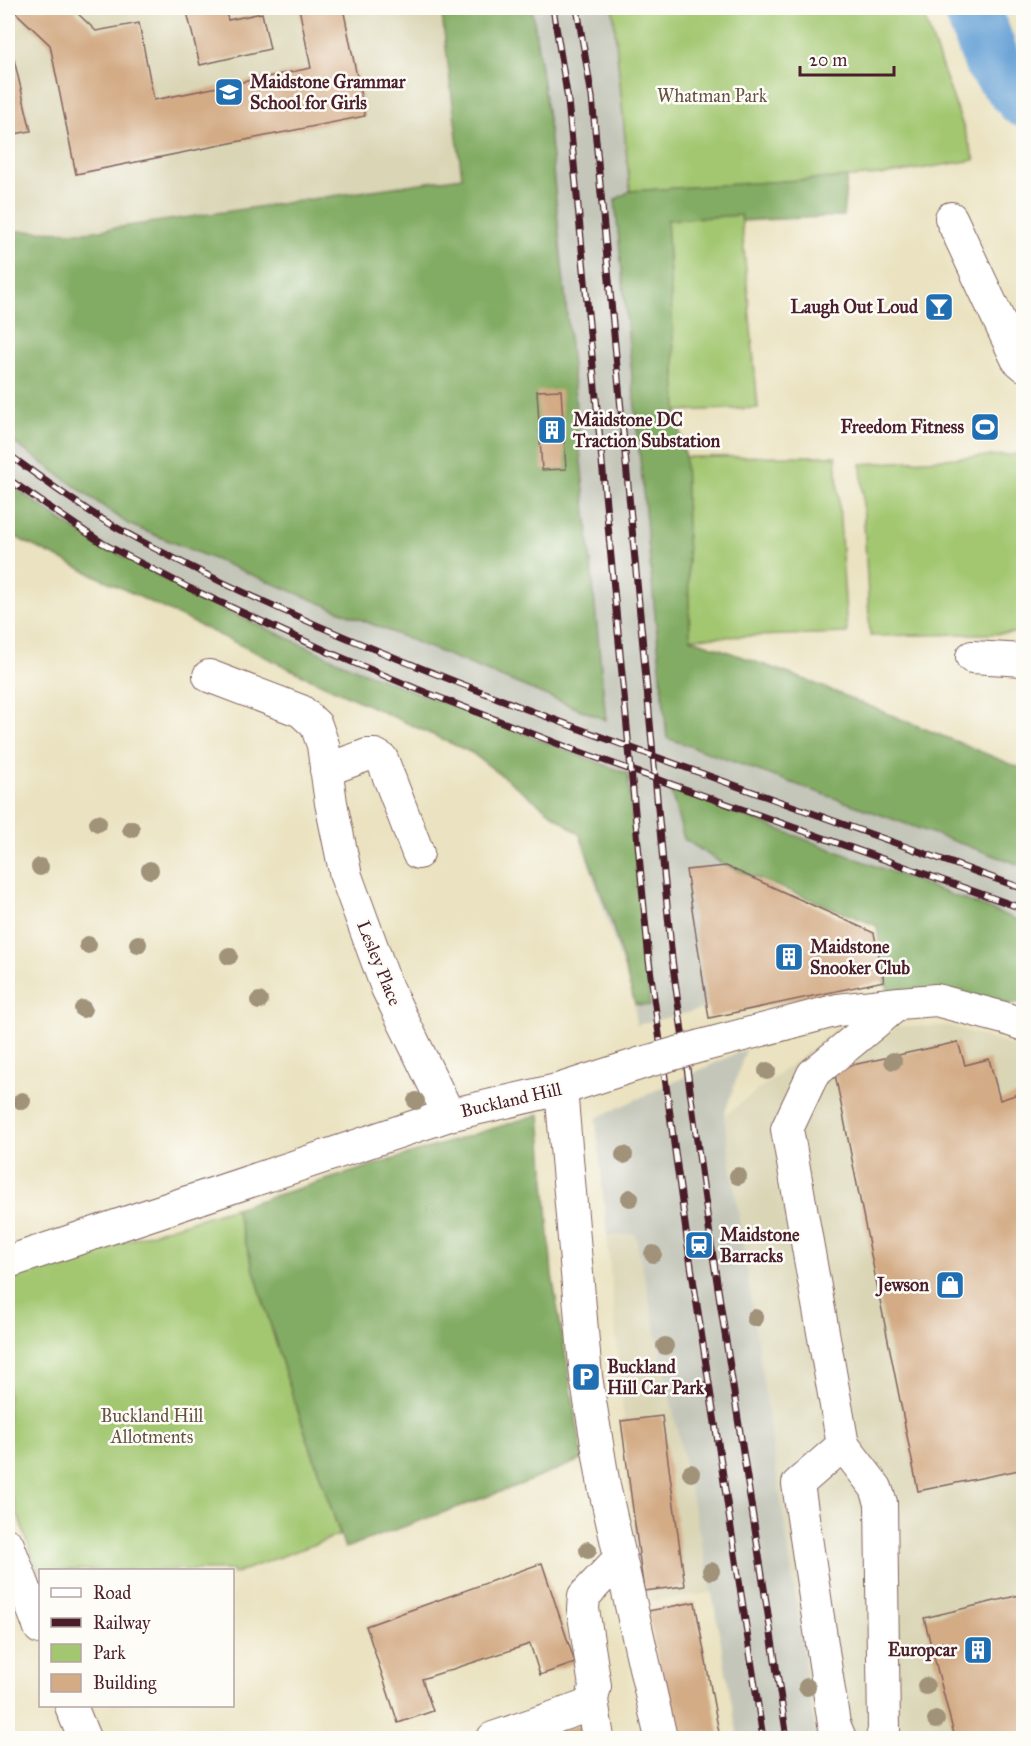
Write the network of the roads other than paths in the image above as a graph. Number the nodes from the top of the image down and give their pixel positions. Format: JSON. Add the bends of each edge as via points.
{"nodes":[{"id":1,"x":951,"y":218,"type":"dead end"},
{"id":2,"x":1023,"y":366,"type":"edge"},
{"id":3,"x":972,"y":657,"type":"dead end"},
{"id":4,"x":1023,"y":660,"type":"edge"},
{"id":5,"x":209,"y":676,"type":"dead end"},
{"id":6,"x":326,"y":770,"type":"junction"},
{"id":7,"x":418,"y":853,"type":"dead end"},
{"id":8,"x":899,"y":1003,"type":"junction"},
{"id":9,"x":1023,"y":1025,"type":"edge"},
{"id":10,"x":561,"y":1089,"type":"junction"},
{"id":11,"x":449,"y":1115,"type":"junction"},
{"id":12,"x":8,"y":1262,"type":"edge"},
{"id":13,"x":843,"y":1445,"type":"junction"},
{"id":14,"x":8,"y":1545,"type":"edge"},
{"id":15,"x":620,"y":1558,"type":"junction"},
{"id":16,"x":39,"y":1625,"type":"edge"},
{"id":17,"x":592,"y":1700,"type":"junction"},
{"id":18,"x":71,"y":1707,"type":"edge"},
{"id":19,"x":84,"y":1738,"type":"edge"},
{"id":20,"x":493,"y":1738,"type":"edge"},
{"id":21,"x":598,"y":1738,"type":"edge"},
{"id":22,"x":661,"y":1738,"type":"edge"},
{"id":23,"x":840,"y":1738,"type":"edge"},
{"id":24,"x":882,"y":1738,"type":"edge"}],
"edges":[{"from":1,"to":2,"type":"street"},
{"from":3,"to":4,"type":"street"},
{"from":5,"to":6,"type":"street","name":"Lesley Place","via":[[301,711],[316,725]]},
{"from":6,"to":7,"type":"street","via":[[367,755],[382,759]]},
{"from":6,"to":11,"type":"street","name":"Lesley Place","via":[[345,876],[383,977]]},
{"from":8,"to":9,"type":"street","name":"Buckland Hill","via":[[936,1000]]},
{"from":8,"to":10,"type":"street","name":"Buckland Hill","bridge":true,"via":[[838,1010]]},
{"from":8,"to":13,"type":"street","via":[[813,1074],[787,1129]]},
{"from":10,"to":11,"type":"street","name":"Buckland Hill"},
{"from":10,"to":15,"type":"street","via":[[597,1487]]},
{"from":11,"to":12,"type":"street","name":"Buckland Hill"},
{"from":13,"to":23,"type":"street","via":[[798,1484],[834,1724]]},
{"from":13,"to":24,"type":"street","via":[[876,1488],[881,1503]]},
{"from":14,"to":16,"type":"street"},
{"from":15,"to":17,"type":"street","via":[[584,1596],[595,1686]]},
{"from":15,"to":22,"type":"street"},
{"from":17,"to":20,"type":"street","via":[[584,1707]]},
{"from":17,"to":21,"type":"street"},
{"from":18,"to":19,"type":"street"}]}
